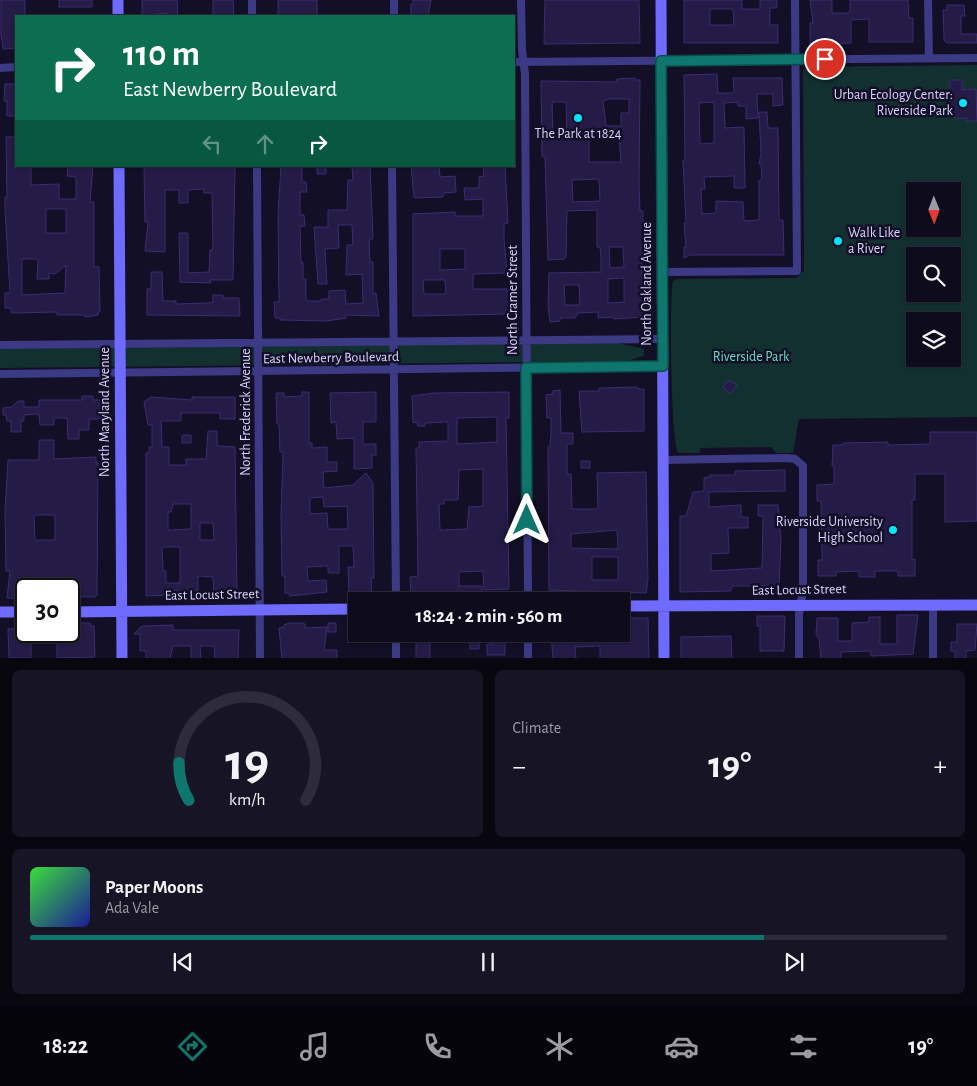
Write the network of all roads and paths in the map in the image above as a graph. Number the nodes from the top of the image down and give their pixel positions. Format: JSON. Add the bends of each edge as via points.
{"nodes":[{"id":1,"x":118,"y":0,"type":"edge"},
{"id":2,"x":252,"y":0,"type":"edge"},
{"id":3,"x":394,"y":0,"type":"edge"},
{"id":4,"x":521,"y":0,"type":"edge"},
{"id":5,"x":661,"y":0,"type":"edge"},
{"id":6,"x":794,"y":0,"type":"edge"},
{"id":7,"x":928,"y":0,"type":"edge"},
{"id":8,"x":118,"y":15,"type":"edge"},
{"id":9,"x":252,"y":15,"type":"edge"},
{"id":10,"x":394,"y":15,"type":"edge"},
{"id":11,"x":929,"y":58,"type":"junction"},
{"id":12,"x":977,"y":58,"type":"edge"},
{"id":13,"x":795,"y":59,"type":"junction"},
{"id":14,"x":661,"y":61,"type":"junction"},
{"id":15,"x":515,"y":62,"type":"edge"},
{"id":16,"x":525,"y":62,"type":"junction"},
{"id":17,"x":15,"y":67,"type":"edge"},
{"id":18,"x":0,"y":68,"type":"edge"},
{"id":19,"x":119,"y":167,"type":"edge"},
{"id":20,"x":257,"y":167,"type":"edge"},
{"id":21,"x":392,"y":167,"type":"edge"},
{"id":22,"x":662,"y":272,"type":"junction"},
{"id":23,"x":663,"y":339,"type":"junction"},
{"id":24,"x":526,"y":340,"type":"junction"},
{"id":25,"x":394,"y":341,"type":"junction"},
{"id":26,"x":259,"y":342,"type":"junction"},
{"id":27,"x":120,"y":344,"type":"junction"},
{"id":28,"x":0,"y":345,"type":"edge"},
{"id":29,"x":663,"y":366,"type":"junction"},
{"id":30,"x":526,"y":368,"type":"junction"},
{"id":31,"x":394,"y":370,"type":"junction"},
{"id":32,"x":259,"y":371,"type":"junction"},
{"id":33,"x":120,"y":373,"type":"junction"},
{"id":34,"x":0,"y":374,"type":"edge"},
{"id":35,"x":664,"y":460,"type":"junction"},
{"id":36,"x":396,"y":592,"type":"edge"},
{"id":37,"x":528,"y":592,"type":"edge"},
{"id":38,"x":932,"y":604,"type":"junction"},
{"id":39,"x":800,"y":605,"type":"junction"},
{"id":40,"x":977,"y":605,"type":"edge"},
{"id":41,"x":630,"y":606,"type":"edge"},
{"id":42,"x":664,"y":606,"type":"junction"},
{"id":43,"x":348,"y":609,"type":"edge"},
{"id":44,"x":259,"y":610,"type":"junction"},
{"id":45,"x":122,"y":611,"type":"junction"},
{"id":46,"x":0,"y":612,"type":"edge"},
{"id":47,"x":15,"y":612,"type":"edge"},
{"id":48,"x":80,"y":612,"type":"edge"},
{"id":49,"x":396,"y":642,"type":"edge"},
{"id":50,"x":528,"y":642,"type":"edge"},
{"id":51,"x":122,"y":658,"type":"edge"},
{"id":52,"x":260,"y":658,"type":"edge"},
{"id":53,"x":396,"y":658,"type":"edge"},
{"id":54,"x":528,"y":658,"type":"edge"},
{"id":55,"x":664,"y":658,"type":"edge"},
{"id":56,"x":799,"y":658,"type":"edge"},
{"id":57,"x":933,"y":658,"type":"edge"}],
"edges":[{"from":1,"to":8,"type":"main road"},
{"from":2,"to":9,"type":"street"},
{"from":3,"to":10,"type":"street"},
{"from":4,"to":16,"type":"street","name":"North Cramer Street"},
{"from":5,"to":14,"type":"main road","name":"North Oakland Avenue"},
{"from":6,"to":13,"type":"street"},
{"from":7,"to":11,"type":"street"},
{"from":11,"to":12,"type":"street"},
{"from":11,"to":13,"type":"street"},
{"from":13,"to":14,"type":"street"},
{"from":13,"to":22,"type":"street","via":[[797,271]]},
{"from":14,"to":16,"type":"street"},
{"from":14,"to":22,"type":"main road","name":"North Oakland Avenue"},
{"from":15,"to":16,"type":"street"},
{"from":16,"to":24,"type":"street","name":"North Cramer Street"},
{"from":17,"to":18,"type":"street"},
{"from":19,"to":27,"type":"main road","name":"North Maryland Avenue"},
{"from":20,"to":26,"type":"street","name":"North Frederick Avenue"},
{"from":21,"to":25,"type":"street"},
{"from":22,"to":23,"type":"main road","name":"North Oakland Avenue"},
{"from":23,"to":24,"type":"street","name":"East Newberry Boulevard"},
{"from":23,"to":29,"type":"main road","name":"North Oakland Avenue"},
{"from":24,"to":25,"type":"street","name":"East Newberry Boulevard"},
{"from":24,"to":30,"type":"street","name":"North Cramer Street"},
{"from":25,"to":26,"type":"street","name":"East Newberry Boulevard"},
{"from":25,"to":31,"type":"street"},
{"from":26,"to":27,"type":"street","name":"East Newberry Boulevard"},
{"from":26,"to":32,"type":"street","name":"North Frederick Avenue"},
{"from":27,"to":28,"type":"street","name":"East Newberry Boulevard"},
{"from":27,"to":33,"type":"main road","name":"North Maryland Avenue"},
{"from":29,"to":30,"type":"street","name":"East Newberry Boulevard"},
{"from":29,"to":35,"type":"main road","name":"North Oakland Avenue"},
{"from":30,"to":31,"type":"street","name":"East Newberry Boulevard"},
{"from":30,"to":37,"type":"street","name":"North Cramer Street"},
{"from":31,"to":32,"type":"street","name":"East Newberry Boulevard"},
{"from":31,"to":36,"type":"street"},
{"from":32,"to":33,"type":"street","name":"East Newberry Boulevard"},
{"from":32,"to":44,"type":"street","name":"North Frederick Avenue"},
{"from":33,"to":34,"type":"street","name":"East Newberry Boulevard"},
{"from":33,"to":45,"type":"main road","name":"North Maryland Avenue"},
{"from":35,"to":39,"type":"street","via":[[788,458],[800,462],[804,472],[803,590]]},
{"from":35,"to":42,"type":"main road","name":"North Oakland Avenue"},
{"from":38,"to":39,"type":"main road","name":"East Locust Street"},
{"from":38,"to":40,"type":"main road","name":"East Locust Street"},
{"from":38,"to":57,"type":"street"},
{"from":39,"to":42,"type":"main road","name":"East Locust Street"},
{"from":39,"to":56,"type":"street"},
{"from":41,"to":42,"type":"main road","name":"East Locust Street"},
{"from":42,"to":55,"type":"main road","name":"North Oakland Avenue"},
{"from":43,"to":44,"type":"main road","name":"East Locust Street"},
{"from":44,"to":45,"type":"main road","name":"East Locust Street"},
{"from":44,"to":52,"type":"street","name":"North Frederick Avenue"},
{"from":45,"to":48,"type":"main road","name":"East Locust Street"},
{"from":45,"to":51,"type":"main road","name":"North Maryland Avenue"},
{"from":46,"to":47,"type":"main road"},
{"from":49,"to":53,"type":"street"},
{"from":50,"to":54,"type":"street"}]}
